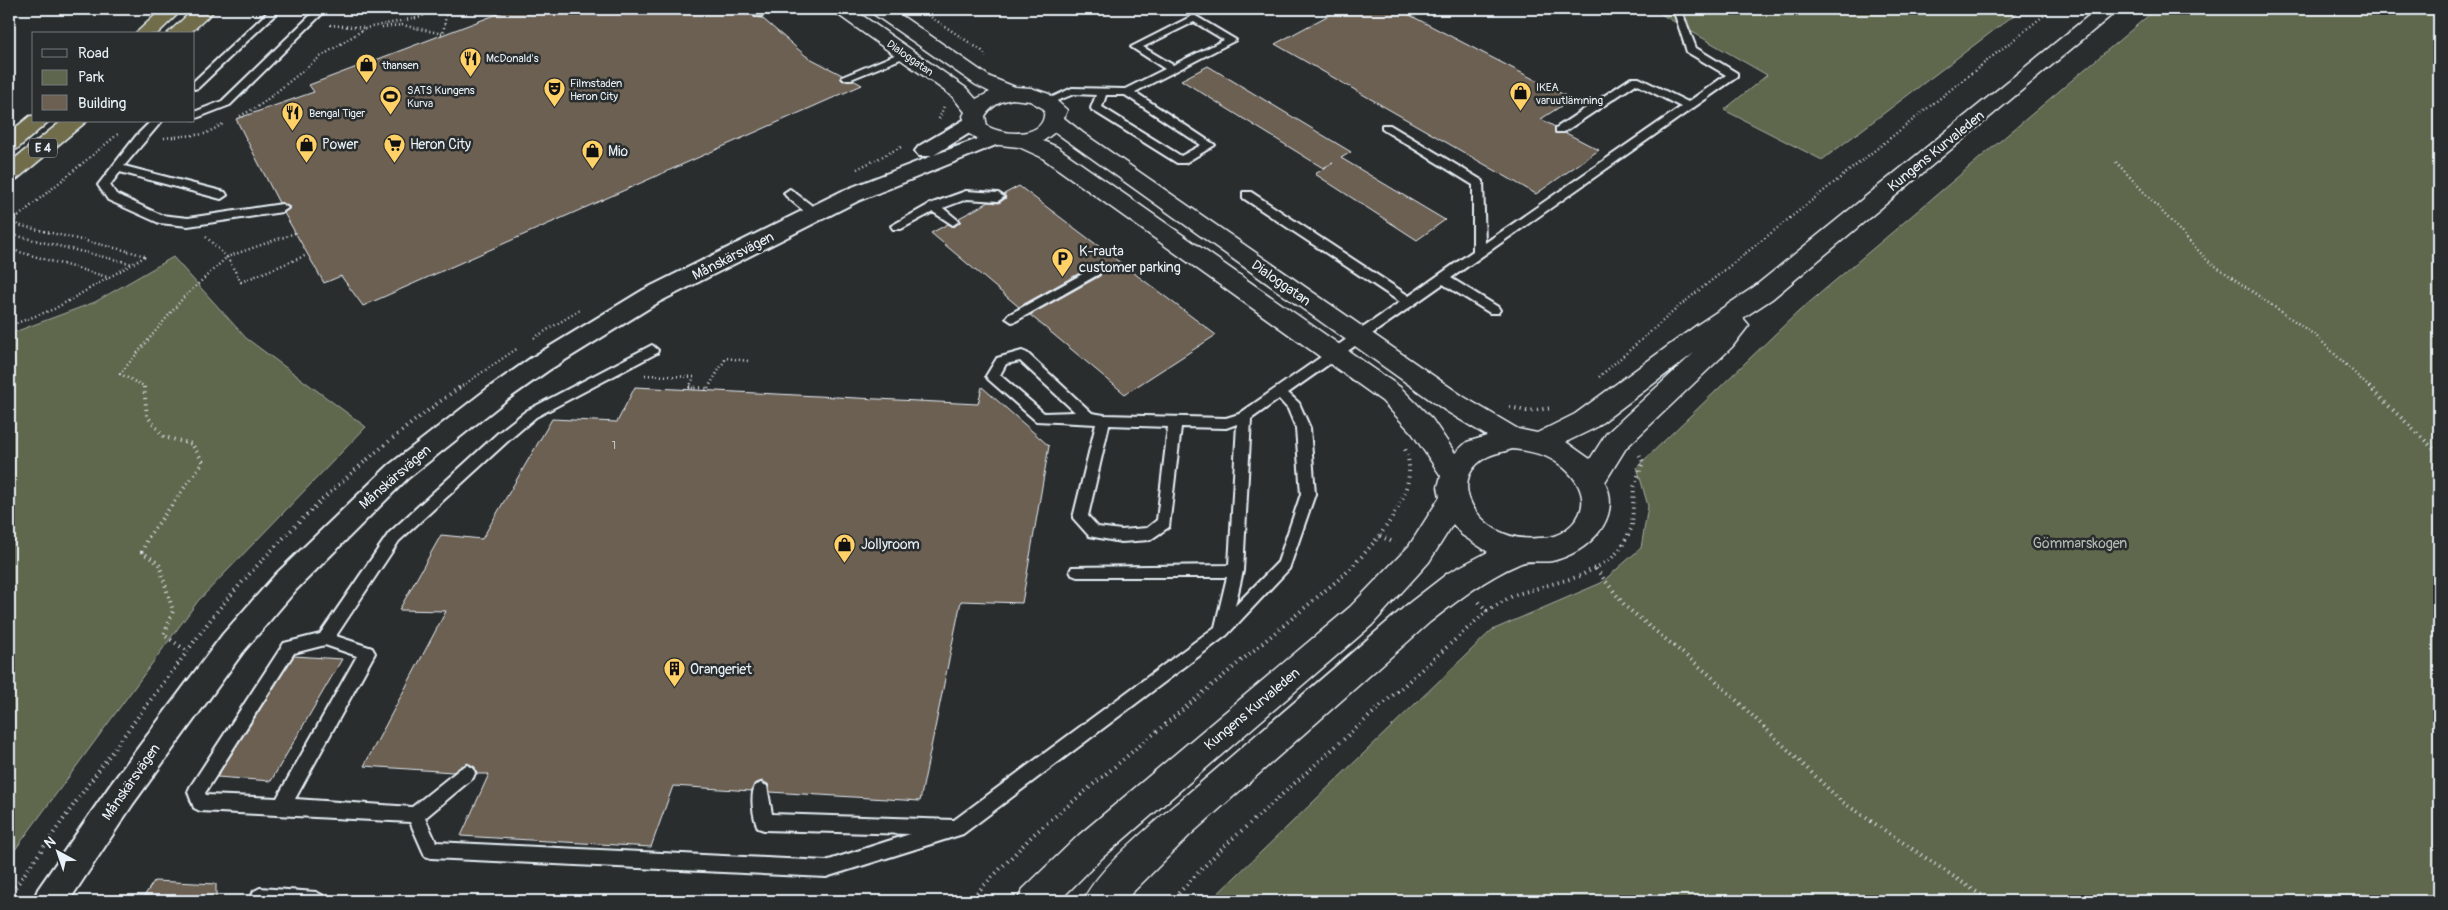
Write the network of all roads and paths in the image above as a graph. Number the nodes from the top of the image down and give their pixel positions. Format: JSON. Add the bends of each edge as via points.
{"nodes":[{"id":1,"x":173,"y":9,"type":"edge"},
{"id":2,"x":206,"y":9,"type":"edge"},
{"id":3,"x":276,"y":9,"type":"edge"},
{"id":4,"x":322,"y":9,"type":"edge"},
{"id":5,"x":432,"y":9,"type":"edge"},
{"id":6,"x":447,"y":9,"type":"edge"},
{"id":7,"x":769,"y":9,"type":"edge"},
{"id":8,"x":840,"y":9,"type":"edge"},
{"id":9,"x":879,"y":9,"type":"edge"},
{"id":10,"x":1672,"y":9,"type":"edge"},
{"id":11,"x":2052,"y":9,"type":"edge"},
{"id":12,"x":2109,"y":9,"type":"edge"},
{"id":13,"x":758,"y":14,"type":"dead end"},
{"id":14,"x":307,"y":23,"type":"junction"},
{"id":15,"x":366,"y":28,"type":"junction"},
{"id":16,"x":147,"y":32,"type":"edge"},
{"id":17,"x":180,"y":32,"type":"edge"},
{"id":18,"x":904,"y":54,"type":"junction"},
{"id":19,"x":1173,"y":70,"type":"junction"},
{"id":20,"x":847,"y":77,"type":"dead end"},
{"id":21,"x":195,"y":85,"type":"edge"},
{"id":22,"x":1103,"y":90,"type":"junction"},
{"id":23,"x":1127,"y":92,"type":"junction"},
{"id":24,"x":1012,"y":93,"type":"junction"},
{"id":25,"x":1688,"y":106,"type":"junction"},
{"id":26,"x":1052,"y":111,"type":"junction"},
{"id":27,"x":195,"y":116,"type":"edge"},
{"id":28,"x":975,"y":116,"type":"junction"},
{"id":29,"x":236,"y":118,"type":"dead end"},
{"id":30,"x":37,"y":122,"type":"edge"},
{"id":31,"x":75,"y":122,"type":"edge"},
{"id":32,"x":156,"y":122,"type":"edge"},
{"id":33,"x":228,"y":122,"type":"dead end"},
{"id":34,"x":1386,"y":127,"type":"dead end"},
{"id":35,"x":1560,"y":130,"type":"dead end"},
{"id":36,"x":121,"y":131,"type":"dead end"},
{"id":37,"x":170,"y":138,"type":"dead end"},
{"id":38,"x":994,"y":138,"type":"junction"},
{"id":39,"x":1021,"y":140,"type":"junction"},
{"id":40,"x":9,"y":144,"type":"edge"},
{"id":41,"x":2116,"y":162,"type":"dead end"},
{"id":42,"x":117,"y":168,"type":"junction"},
{"id":43,"x":9,"y":174,"type":"edge"},
{"id":44,"x":790,"y":193,"type":"dead end"},
{"id":45,"x":222,"y":194,"type":"dead end"},
{"id":46,"x":1247,"y":195,"type":"dead end"},
{"id":47,"x":850,"y":196,"type":"junction"},
{"id":48,"x":998,"y":197,"type":"dead end"},
{"id":49,"x":934,"y":207,"type":"junction"},
{"id":50,"x":282,"y":208,"type":"dead end"},
{"id":51,"x":815,"y":214,"type":"junction"},
{"id":52,"x":953,"y":221,"type":"dead end"},
{"id":53,"x":188,"y":222,"type":"junction"},
{"id":54,"x":9,"y":223,"type":"edge"},
{"id":55,"x":897,"y":226,"type":"dead end"},
{"id":56,"x":295,"y":233,"type":"dead end"},
{"id":57,"x":9,"y":234,"type":"edge"},
{"id":58,"x":9,"y":249,"type":"edge"},
{"id":59,"x":1478,"y":252,"type":"junction"},
{"id":60,"x":307,"y":255,"type":"dead end"},
{"id":61,"x":228,"y":257,"type":"junction"},
{"id":62,"x":134,"y":264,"type":"junction"},
{"id":63,"x":1095,"y":271,"type":"dead end"},
{"id":64,"x":111,"y":278,"type":"junction"},
{"id":65,"x":1442,"y":278,"type":"junction"},
{"id":66,"x":1763,"y":294,"type":"junction"},
{"id":67,"x":1408,"y":301,"type":"junction"},
{"id":68,"x":1494,"y":310,"type":"dead end"},
{"id":69,"x":1012,"y":318,"type":"dead end"},
{"id":70,"x":9,"y":326,"type":"edge"},
{"id":71,"x":1358,"y":336,"type":"junction"},
{"id":72,"x":652,"y":350,"type":"dead end"},
{"id":73,"x":1333,"y":353,"type":"junction"},
{"id":74,"x":748,"y":361,"type":"dead end"},
{"id":75,"x":694,"y":377,"type":"dead end"},
{"id":76,"x":1596,"y":380,"type":"dead end"},
{"id":77,"x":1279,"y":392,"type":"junction"},
{"id":78,"x":1508,"y":406,"type":"dead end"},
{"id":79,"x":1088,"y":416,"type":"junction"},
{"id":80,"x":1244,"y":416,"type":"junction"},
{"id":81,"x":1104,"y":420,"type":"junction"},
{"id":82,"x":1585,"y":421,"type":"junction"},
{"id":83,"x":1175,"y":423,"type":"junction"},
{"id":84,"x":1422,"y":426,"type":"junction"},
{"id":85,"x":1512,"y":439,"type":"junction"},
{"id":86,"x":1616,"y":441,"type":"junction"},
{"id":87,"x":1541,"y":443,"type":"junction"},
{"id":88,"x":2439,"y":454,"type":"edge"},
{"id":89,"x":1591,"y":480,"type":"junction"},
{"id":90,"x":1453,"y":487,"type":"junction"},
{"id":91,"x":1518,"y":550,"type":"junction"},
{"id":92,"x":1596,"y":569,"type":"junction"},
{"id":93,"x":1077,"y":571,"type":"dead end"},
{"id":94,"x":1236,"y":571,"type":"junction"},
{"id":95,"x":1222,"y":630,"type":"junction"},
{"id":96,"x":326,"y":639,"type":"junction"},
{"id":97,"x":187,"y":651,"type":"dead end"},
{"id":98,"x":467,"y":773,"type":"dead end"},
{"id":99,"x":761,"y":791,"type":"dead end"},
{"id":100,"x":282,"y":806,"type":"junction"},
{"id":101,"x":415,"y":815,"type":"junction"},
{"id":102,"x":956,"y":828,"type":"junction"},
{"id":103,"x":260,"y":897,"type":"dead end"},
{"id":104,"x":51,"y":899,"type":"edge"},
{"id":105,"x":316,"y":901,"type":"edge"},
{"id":106,"x":969,"y":901,"type":"edge"},
{"id":107,"x":1035,"y":901,"type":"edge"},
{"id":108,"x":1101,"y":901,"type":"edge"},
{"id":109,"x":1171,"y":901,"type":"edge"},
{"id":110,"x":1990,"y":901,"type":"edge"}],
"edges":[{"from":1,"to":16,"type":"highway"},
{"from":2,"to":17,"type":"highway"},
{"from":3,"to":21,"type":"lane"},
{"from":4,"to":14,"type":"lane"},
{"from":5,"to":15,"type":"path","via":[[422,17]]},
{"from":6,"to":15,"type":"path","via":[[442,34],[402,25]]},
{"from":7,"to":13,"type":"lane"},
{"from":8,"to":18,"type":"street","name":"Dialoggatan"},
{"from":9,"to":24,"type":"street","name":"Dialoggatan","via":[[983,81]]},
{"from":10,"to":25,"type":"lane","via":[[1679,14],[1691,50],[1733,75]]},
{"from":11,"to":76,"type":"path","via":[[1682,304]]},
{"from":12,"to":66,"type":"street","name":"Kungens Kurvaleden"},
{"from":14,"to":15,"type":"path"},
{"from":14,"to":27,"type":"lane","via":[[226,103]]},
{"from":15,"to":29,"type":"path","via":[[320,58],[259,106]]},
{"from":18,"to":20,"type":"lane"},
{"from":18,"to":28,"type":"street","name":"Dialoggatan","via":[[959,92]]},
{"from":19,"to":19,"type":"lane","via":[[1214,48],[1231,40],[1194,18],[1136,47]]},
{"from":19,"to":23,"type":"lane"},
{"from":22,"to":23,"type":"lane"},
{"from":22,"to":23,"type":"lane","via":[[1096,108],[1181,162],[1209,145]]},
{"from":22,"to":26,"type":"lane","via":[[1072,91]]},
{"from":24,"to":26,"type":"street","via":[[1039,96]]},
{"from":24,"to":28,"type":"street","via":[[986,101]]},
{"from":25,"to":35,"type":"lane","via":[[1635,80]]},
{"from":25,"to":59,"type":"lane"},
{"from":26,"to":39,"type":"street","via":[[1048,129]]},
{"from":26,"to":71,"type":"street","name":"Dialoggatan","via":[[1075,138]]},
{"from":28,"to":38,"type":"street","via":[[977,129]]},
{"from":28,"to":47,"type":"street","name":"Månskärsvägen"},
{"from":30,"to":40,"type":"highway"},
{"from":31,"to":43,"type":"highway","number":"E 4"},
{"from":32,"to":42,"type":"lane"},
{"from":33,"to":37,"type":"path","via":[[205,134]]},
{"from":34,"to":59,"type":"lane","via":[[1479,184]]},
{"from":36,"to":54,"type":"path"},
{"from":38,"to":39,"type":"street"},
{"from":38,"to":47,"type":"street","name":"Månskärsvägen"},
{"from":39,"to":73,"type":"street","name":"Dialoggatan","via":[[1050,152]]},
{"from":41,"to":88,"type":"path","via":[[2207,260],[2316,336]]},
{"from":42,"to":45,"type":"lane"},
{"from":42,"to":53,"type":"lane","via":[[104,185],[112,197],[159,219]]},
{"from":44,"to":51,"type":"lane"},
{"from":46,"to":67,"type":"lane"},
{"from":47,"to":51,"type":"street","name":"Månskärsvägen"},
{"from":48,"to":49,"type":"lane","via":[[966,195]]},
{"from":49,"to":52,"type":"lane"},
{"from":49,"to":55,"type":"lane"},
{"from":50,"to":53,"type":"lane"},
{"from":51,"to":104,"type":"street","name":"Månskärsvägen","via":[[651,296],[584,336],[496,395],[398,472],[286,582],[233,643]]},
{"from":53,"to":61,"type":"path"},
{"from":54,"to":62,"type":"path","bridge":true,"via":[[146,256]]},
{"from":56,"to":61,"type":"path"},
{"from":57,"to":62,"type":"path"},
{"from":58,"to":64,"type":"path"},
{"from":59,"to":65,"type":"lane"},
{"from":60,"to":61,"type":"path","via":[[241,282]]},
{"from":61,"to":97,"type":"path","via":[[183,298],[120,374],[144,386],[147,416],[164,437],[192,444],[203,462],[147,539],[142,552],[159,564],[174,611],[164,634]]},
{"from":62,"to":64,"type":"path"},
{"from":63,"to":69,"type":"lane"},
{"from":64,"to":70,"type":"path","via":[[54,309]]},
{"from":65,"to":67,"type":"lane"},
{"from":65,"to":68,"type":"lane"},
{"from":66,"to":82,"type":"street","name":"Kungens Kurvaleden"},
{"from":66,"to":86,"type":"street","name":"Kungens Kurvaleden","via":[[1722,341]]},
{"from":67,"to":71,"type":"lane"},
{"from":71,"to":73,"type":"lane"},
{"from":71,"to":85,"type":"street","name":"Dialoggatan","via":[[1455,404]]},
{"from":72,"to":96,"type":"lane","via":[[531,414],[394,537]]},
{"from":73,"to":77,"type":"lane"},
{"from":73,"to":84,"type":"street","name":"Dialoggatan","via":[[1390,394]]},
{"from":74,"to":75,"type":"path","via":[[726,358],[708,389],[689,388]]},
{"from":77,"to":80,"type":"lane"},
{"from":77,"to":95,"type":"lane","via":[[1294,406],[1304,428],[1308,494],[1284,565]]},
{"from":78,"to":82,"type":"path","via":[[1527,411],[1542,410],[1568,402]]},
{"from":79,"to":79,"type":"lane","via":[[1041,418],[993,376],[1002,361],[1022,356]]},
{"from":79,"to":81,"type":"lane"},
{"from":80,"to":83,"type":"lane","via":[[1226,423]]},
{"from":80,"to":94,"type":"lane"},
{"from":81,"to":83,"type":"lane"},
{"from":81,"to":83,"type":"lane","via":[[1080,518],[1094,532],[1122,536],[1150,534],[1164,523]]},
{"from":82,"to":87,"type":"street","name":"Kungens Kurvaleden"},
{"from":84,"to":90,"type":"street","name":"Dialoggatan"},
{"from":84,"to":106,"type":"path","via":[[1396,436],[1405,449],[1410,477],[1380,536],[1356,564],[1335,585],[1034,834]]},
{"from":85,"to":87,"type":"street"},
{"from":85,"to":90,"type":"street","via":[[1475,449],[1462,460]]},
{"from":86,"to":89,"type":"street","name":"Kungens Kurvaleden"},
{"from":86,"to":92,"type":"path","via":[[1637,452],[1643,462],[1633,491],[1631,532],[1608,562]]},
{"from":87,"to":89,"type":"street","via":[[1568,456]]},
{"from":89,"to":91,"type":"street","via":[[1597,499],[1595,518],[1584,534],[1566,545],[1543,551]]},
{"from":90,"to":91,"type":"street","via":[[1462,518],[1476,532],[1495,543]]},
{"from":90,"to":107,"type":"street","name":"Kungens Kurvaleden","via":[[1419,554],[1361,616],[1091,846]]},
{"from":91,"to":108,"type":"street","via":[[1459,582],[1419,612],[1178,824]]},
{"from":92,"to":109,"type":"path","via":[[1511,596],[1487,611],[1220,850]]},
{"from":92,"to":110,"type":"path","via":[[1626,607],[1711,676],[1840,800]]},
{"from":93,"to":94,"type":"lane"},
{"from":94,"to":95,"type":"lane"},
{"from":95,"to":102,"type":"lane"},
{"from":96,"to":100,"type":"lane","via":[[367,653]]},
{"from":96,"to":100,"type":"lane","via":[[289,648],[196,792],[200,803]]},
{"from":98,"to":101,"type":"lane"},
{"from":99,"to":102,"type":"lane","via":[[764,822]]},
{"from":100,"to":101,"type":"lane"},
{"from":101,"to":102,"type":"lane","via":[[432,850],[826,869]]},
{"from":103,"to":105,"type":"lane"}]}
